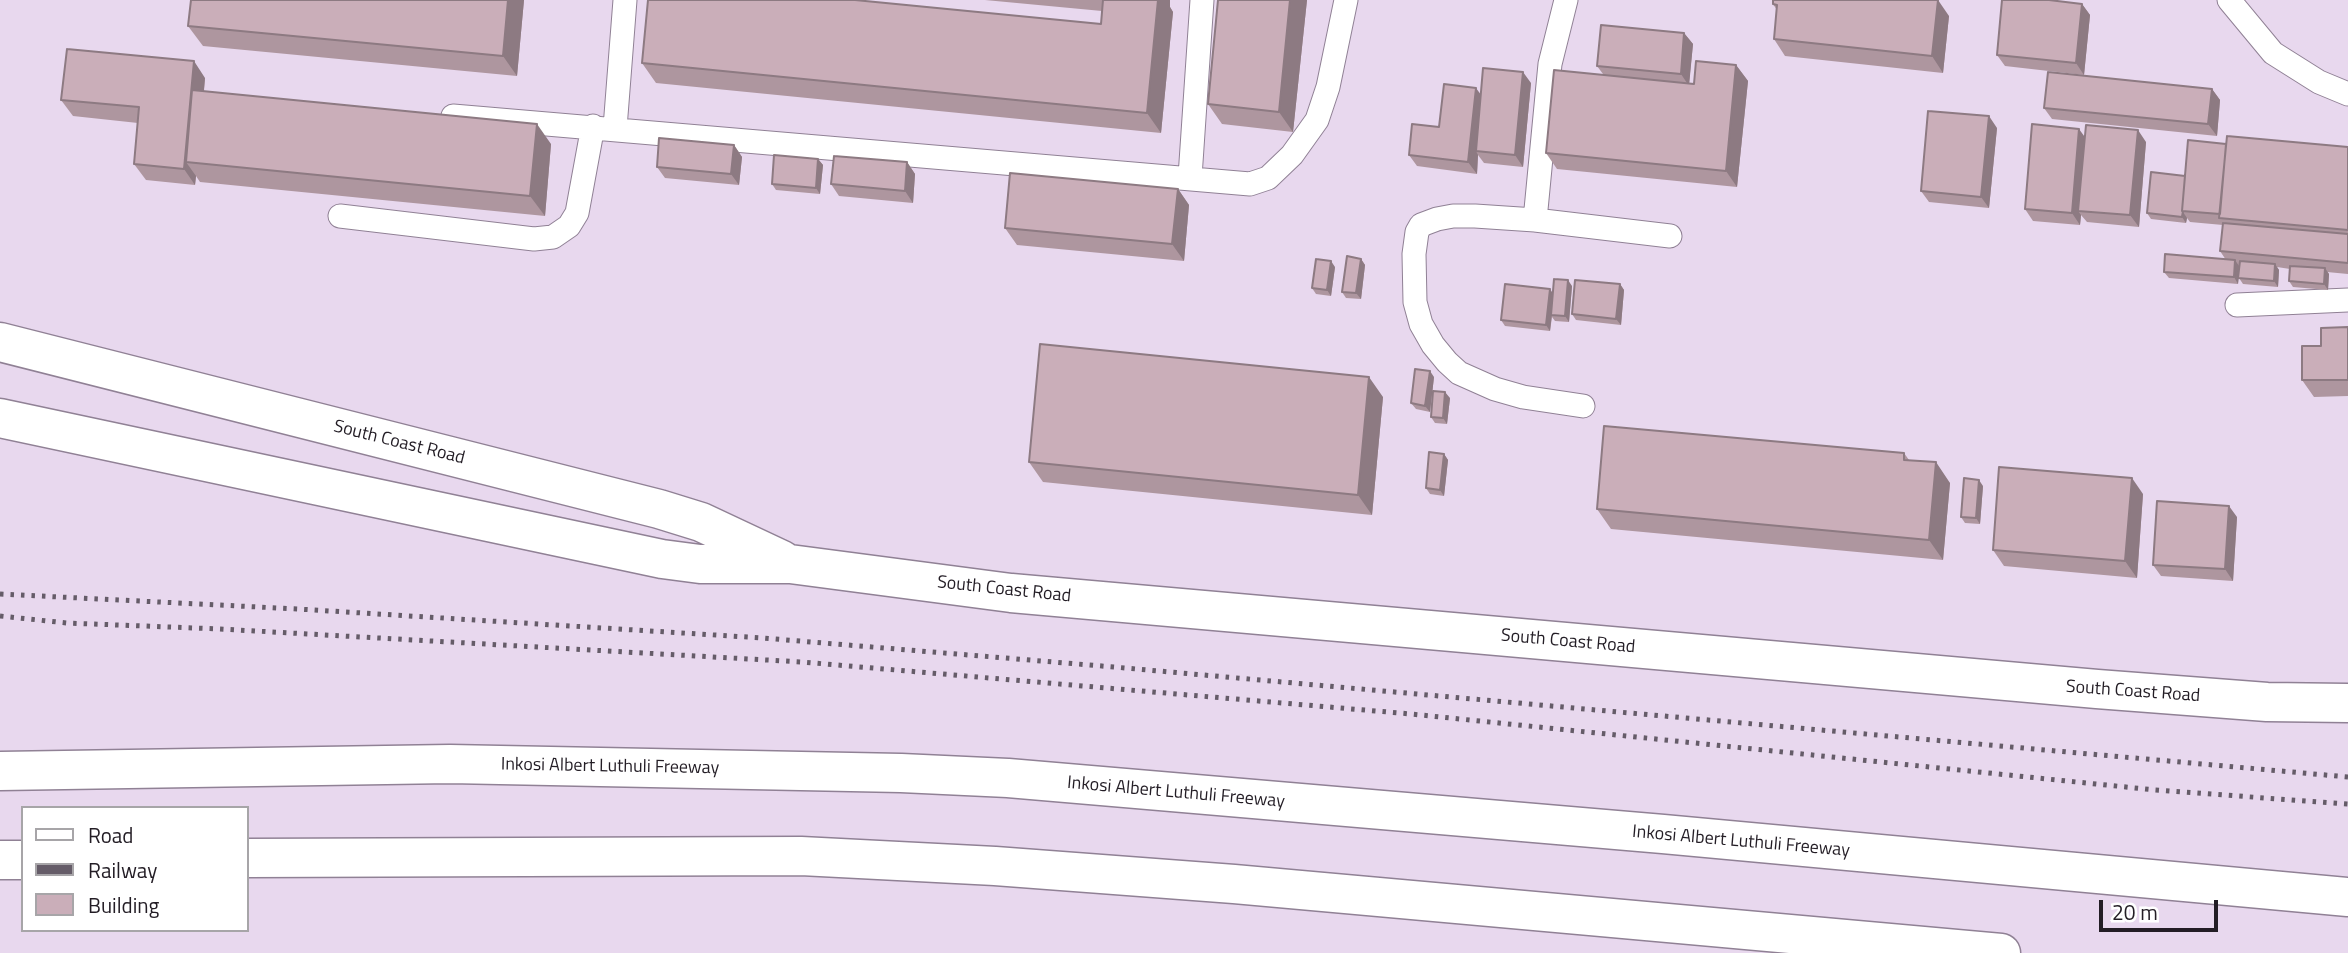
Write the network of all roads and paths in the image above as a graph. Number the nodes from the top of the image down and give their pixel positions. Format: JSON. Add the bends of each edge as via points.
{"nodes":[{"id":1,"x":625,"y":0,"type":"edge"},
{"id":2,"x":1202,"y":0,"type":"edge"},
{"id":3,"x":1346,"y":0,"type":"edge"},
{"id":4,"x":1566,"y":0,"type":"edge"},
{"id":5,"x":2229,"y":0,"type":"edge"},
{"id":6,"x":2348,"y":94,"type":"edge"},
{"id":7,"x":438,"y":114,"type":"edge"},
{"id":8,"x":604,"y":127,"type":"junction"},
{"id":9,"x":1189,"y":177,"type":"junction"},
{"id":10,"x":340,"y":216,"type":"dead end"},
{"id":11,"x":1535,"y":220,"type":"junction"},
{"id":12,"x":1670,"y":236,"type":"dead end"},
{"id":13,"x":2348,"y":300,"type":"edge"},
{"id":14,"x":2236,"y":305,"type":"dead end"},
{"id":15,"x":0,"y":342,"type":"edge"},
{"id":16,"x":1583,"y":406,"type":"dead end"},
{"id":17,"x":0,"y":418,"type":"edge"},
{"id":18,"x":790,"y":564,"type":"junction"},
{"id":19,"x":2348,"y":703,"type":"edge"},
{"id":20,"x":0,"y":771,"type":"edge"},
{"id":21,"x":248,"y":858,"type":"edge"},
{"id":22,"x":0,"y":860,"type":"edge"},
{"id":23,"x":21,"y":860,"type":"edge"},
{"id":24,"x":2348,"y":897,"type":"edge"},
{"id":25,"x":2001,"y":953,"type":"edge"}],
"edges":[{"from":1,"to":8,"type":"lane"},
{"from":2,"to":9,"type":"lane"},
{"from":3,"to":9,"type":"lane","via":[[1317,120],[1292,155],[1268,178],[1254,183]]},
{"from":4,"to":11,"type":"lane","via":[[1550,64]]},
{"from":5,"to":6,"type":"lane","via":[[2280,58]]},
{"from":7,"to":8,"type":"lane"},
{"from":8,"to":9,"type":"lane"},
{"from":8,"to":10,"type":"lane","via":[[577,213],[569,226],[553,237],[534,239]]},
{"from":11,"to":12,"type":"lane"},
{"from":11,"to":16,"type":"lane","via":[[1453,216],[1421,225],[1415,245],[1415,302],[1433,345],[1459,373],[1523,397]]},
{"from":13,"to":14,"type":"lane"},
{"from":15,"to":18,"type":"main road","name":"South Coast Road","via":[[659,509],[701,522]]},
{"from":17,"to":18,"type":"main road","name":"South Coast Road","via":[[662,559],[700,564]]},
{"from":18,"to":19,"type":"main road","name":"South Coast Road","via":[[1011,593],[2097,690]]},
{"from":20,"to":24,"type":"main road","name":"Inkosi Albert Luthuli Freeway","via":[[450,764],[1008,778]]},
{"from":21,"to":25,"type":"main road","via":[[801,856],[995,866]]},
{"from":22,"to":23,"type":"main road"}]}
